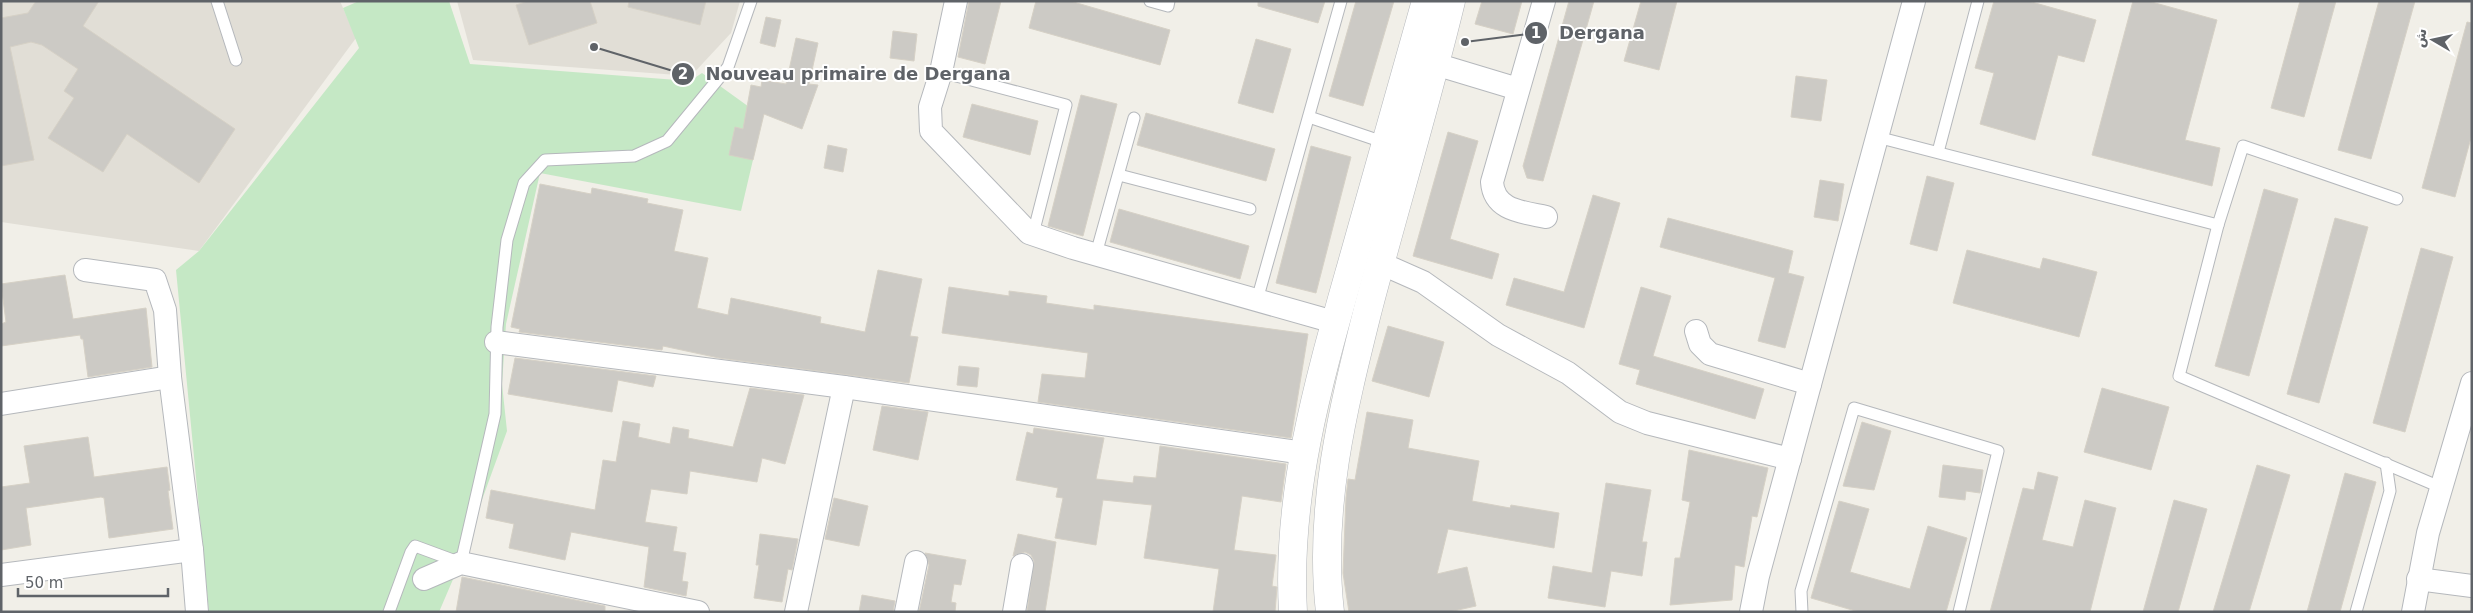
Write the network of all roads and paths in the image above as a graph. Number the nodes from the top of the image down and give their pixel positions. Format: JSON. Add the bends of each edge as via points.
{"nodes":[{"id":1,"x":217,"y":1,"type":"edge"},
{"id":2,"x":751,"y":1,"type":"edge"},
{"id":3,"x":956,"y":1,"type":"edge"},
{"id":4,"x":1150,"y":1,"type":"edge"},
{"id":5,"x":1170,"y":1,"type":"edge"},
{"id":6,"x":1341,"y":1,"type":"edge"},
{"id":7,"x":1426,"y":1,"type":"edge"},
{"id":8,"x":1451,"y":1,"type":"edge"},
{"id":9,"x":1544,"y":1,"type":"edge"},
{"id":10,"x":1914,"y":1,"type":"edge"},
{"id":11,"x":1978,"y":1,"type":"edge"},
{"id":12,"x":236,"y":60,"type":"dead end"},
{"id":13,"x":1435,"y":64,"type":"junction"},
{"id":14,"x":941,"y":72,"type":"junction"},
{"id":15,"x":1518,"y":89,"type":"junction"},
{"id":16,"x":1309,"y":117,"type":"junction"},
{"id":17,"x":1134,"y":118,"type":"dead end"},
{"id":18,"x":1876,"y":137,"type":"junction"},
{"id":19,"x":1386,"y":143,"type":"junction"},
{"id":20,"x":1938,"y":152,"type":"junction"},
{"id":21,"x":1118,"y":174,"type":"junction"},
{"id":22,"x":2397,"y":199,"type":"dead end"},
{"id":23,"x":1250,"y":209,"type":"dead end"},
{"id":24,"x":1546,"y":217,"type":"dead end"},
{"id":25,"x":2218,"y":225,"type":"junction"},
{"id":26,"x":1032,"y":234,"type":"junction"},
{"id":27,"x":1096,"y":254,"type":"junction"},
{"id":28,"x":1380,"y":263,"type":"junction"},
{"id":29,"x":85,"y":270,"type":"dead end"},
{"id":30,"x":1346,"y":284,"type":"junction"},
{"id":31,"x":1372,"y":293,"type":"junction"},
{"id":32,"x":1257,"y":300,"type":"junction"},
{"id":33,"x":1334,"y":322,"type":"junction"},
{"id":34,"x":1696,"y":331,"type":"dead end"},
{"id":35,"x":496,"y":342,"type":"junction"},
{"id":36,"x":170,"y":377,"type":"junction"},
{"id":37,"x":1810,"y":384,"type":"junction"},
{"id":38,"x":2472,"y":384,"type":"edge"},
{"id":39,"x":844,"y":387,"type":"junction"},
{"id":40,"x":1,"y":404,"type":"edge"},
{"id":41,"x":2467,"y":414,"type":"edge"},
{"id":42,"x":1304,"y":453,"type":"junction"},
{"id":43,"x":1790,"y":459,"type":"junction"},
{"id":44,"x":2386,"y":463,"type":"junction"},
{"id":45,"x":2440,"y":488,"type":"junction"},
{"id":46,"x":192,"y":550,"type":"junction"},
{"id":47,"x":916,"y":562,"type":"dead end"},
{"id":48,"x":461,"y":563,"type":"junction"},
{"id":49,"x":1022,"y":565,"type":"dead end"},
{"id":50,"x":1,"y":575,"type":"edge"},
{"id":51,"x":424,"y":579,"type":"dead end"},
{"id":52,"x":2418,"y":579,"type":"junction"},
{"id":53,"x":2472,"y":586,"type":"edge"},
{"id":54,"x":197,"y":612,"type":"edge"},
{"id":55,"x":389,"y":612,"type":"edge"},
{"id":56,"x":698,"y":612,"type":"edge"},
{"id":57,"x":796,"y":612,"type":"edge"},
{"id":58,"x":906,"y":612,"type":"edge"},
{"id":59,"x":1014,"y":612,"type":"edge"},
{"id":60,"x":1293,"y":612,"type":"edge"},
{"id":61,"x":1330,"y":612,"type":"edge"},
{"id":62,"x":1751,"y":612,"type":"edge"},
{"id":63,"x":1802,"y":612,"type":"edge"},
{"id":64,"x":1959,"y":612,"type":"edge"},
{"id":65,"x":2356,"y":612,"type":"edge"},
{"id":66,"x":2413,"y":612,"type":"edge"}],
"edges":[{"from":1,"to":12,"type":"lane"},
{"from":2,"to":35,"type":"lane","via":[[728,66],[667,141],[634,156],[545,160],[524,183],[507,240]]},
{"from":3,"to":14,"type":"street"},
{"from":4,"to":5,"type":"lane","via":[[1168,6]]},
{"from":6,"to":16,"type":"lane"},
{"from":7,"to":19,"type":"street"},
{"from":8,"to":13,"type":"street"},
{"from":9,"to":15,"type":"street"},
{"from":10,"to":18,"type":"street"},
{"from":11,"to":20,"type":"lane"},
{"from":13,"to":15,"type":"street"},
{"from":13,"to":28,"type":"street"},
{"from":14,"to":26,"type":"street","via":[[930,107],[930,132]]},
{"from":14,"to":26,"type":"lane","via":[[1066,105]]},
{"from":15,"to":24,"type":"street","via":[[1494,175],[1493,190],[1501,204],[1508,208]]},
{"from":16,"to":19,"type":"lane"},
{"from":16,"to":32,"type":"lane"},
{"from":17,"to":21,"type":"lane"},
{"from":18,"to":20,"type":"lane"},
{"from":18,"to":37,"type":"street"},
{"from":19,"to":30,"type":"street"},
{"from":20,"to":25,"type":"lane"},
{"from":21,"to":23,"type":"lane"},
{"from":21,"to":27,"type":"lane"},
{"from":22,"to":25,"type":"lane","via":[[2243,146]]},
{"from":25,"to":44,"type":"lane","via":[[2179,376]]},
{"from":26,"to":27,"type":"street"},
{"from":27,"to":32,"type":"street"},
{"from":28,"to":31,"type":"street"},
{"from":28,"to":43,"type":"street","via":[[1423,282],[1498,335],[1568,374],[1620,412],[1647,423]]},
{"from":29,"to":36,"type":"street","via":[[155,280],[165,310]]},
{"from":30,"to":31,"type":"street"},
{"from":30,"to":33,"type":"street"},
{"from":31,"to":61,"type":"street","via":[[1332,471],[1326,538]]},
{"from":32,"to":33,"type":"street"},
{"from":33,"to":42,"type":"street"},
{"from":34,"to":37,"type":"street","via":[[1700,344],[1710,354]]},
{"from":35,"to":39,"type":"street"},
{"from":35,"to":48,"type":"lane","via":[[495,414]]},
{"from":36,"to":40,"type":"street"},
{"from":36,"to":46,"type":"street"},
{"from":37,"to":43,"type":"street"},
{"from":38,"to":41,"type":"street"},
{"from":39,"to":42,"type":"street"},
{"from":39,"to":57,"type":"street"},
{"from":41,"to":45,"type":"street"},
{"from":42,"to":60,"type":"street","via":[[1293,532]]},
{"from":43,"to":62,"type":"street"},
{"from":44,"to":45,"type":"lane"},
{"from":44,"to":65,"type":"lane","via":[[2390,491]]},
{"from":45,"to":52,"type":"street"},
{"from":46,"to":50,"type":"street"},
{"from":46,"to":54,"type":"street"},
{"from":47,"to":58,"type":"street"},
{"from":48,"to":51,"type":"street"},
{"from":48,"to":55,"type":"lane","via":[[415,546]]},
{"from":48,"to":56,"type":"street"},
{"from":49,"to":59,"type":"street"},
{"from":52,"to":53,"type":"street"},
{"from":52,"to":66,"type":"street"},
{"from":63,"to":64,"type":"lane","via":[[1801,592],[1854,408],[1998,451]]}]}
